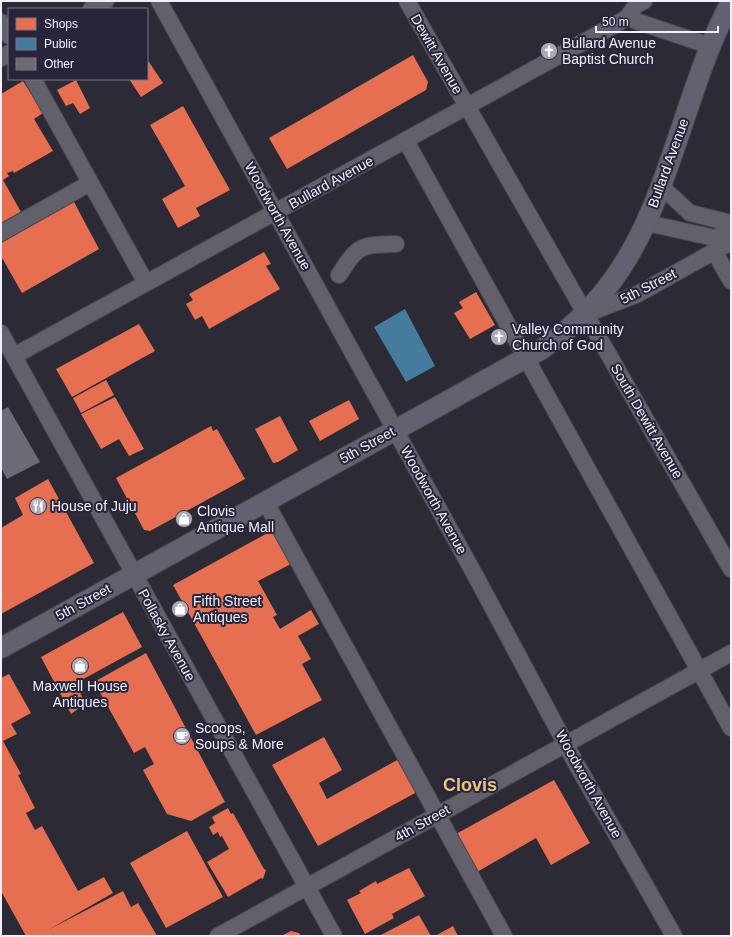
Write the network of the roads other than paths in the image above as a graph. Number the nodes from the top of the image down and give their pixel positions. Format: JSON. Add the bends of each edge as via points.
{"nodes":[{"id":1,"x":106,"y":1,"type":"edge"},
{"id":2,"x":159,"y":1,"type":"edge"},
{"id":3,"x":407,"y":1,"type":"edge"},
{"id":4,"x":644,"y":1,"type":"edge"},
{"id":5,"x":731,"y":2,"type":"edge"},
{"id":6,"x":93,"y":8,"type":"edge"},
{"id":7,"x":627,"y":18,"type":"junction"},
{"id":8,"x":1,"y":22,"type":"edge"},
{"id":9,"x":8,"y":34,"type":"edge"},
{"id":10,"x":710,"y":46,"type":"junction"},
{"id":11,"x":33,"y":80,"type":"edge"},
{"id":12,"x":467,"y":107,"type":"junction"},
{"id":13,"x":406,"y":141,"type":"junction"},
{"id":14,"x":90,"y":183,"type":"junction"},
{"id":15,"x":661,"y":186,"type":"junction"},
{"id":16,"x":276,"y":212,"type":"junction"},
{"id":17,"x":647,"y":223,"type":"junction"},
{"id":18,"x":731,"y":223,"type":"edge"},
{"id":19,"x":731,"y":230,"type":"edge"},
{"id":20,"x":1,"y":232,"type":"edge"},
{"id":21,"x":731,"y":242,"type":"edge"},
{"id":22,"x":396,"y":244,"type":"dead end"},
{"id":23,"x":714,"y":251,"type":"junction"},
{"id":24,"x":339,"y":275,"type":"dead end"},
{"id":25,"x":731,"y":281,"type":"edge"},
{"id":26,"x":146,"y":283,"type":"junction"},
{"id":27,"x":586,"y":314,"type":"junction"},
{"id":28,"x":1,"y":333,"type":"edge"},
{"id":29,"x":14,"y":356,"type":"junction"},
{"id":30,"x":526,"y":357,"type":"junction"},
{"id":31,"x":396,"y":430,"type":"junction"},
{"id":32,"x":265,"y":501,"type":"junction"},
{"id":33,"x":731,"y":569,"type":"edge"},
{"id":34,"x":134,"y":574,"type":"junction"},
{"id":35,"x":2,"y":645,"type":"edge"},
{"id":36,"x":731,"y":653,"type":"edge"},
{"id":37,"x":700,"y":670,"type":"junction"},
{"id":38,"x":731,"y":728,"type":"edge"},
{"id":39,"x":566,"y":744,"type":"junction"},
{"id":40,"x":438,"y":814,"type":"junction"},
{"id":41,"x":307,"y":888,"type":"junction"},
{"id":42,"x":218,"y":936,"type":"edge"},
{"id":43,"x":334,"y":936,"type":"edge"},
{"id":44,"x":504,"y":936,"type":"edge"},
{"id":45,"x":674,"y":936,"type":"edge"}],
"edges":[{"from":1,"to":6,"type":"street"},
{"from":2,"to":16,"type":"street","name":"Woodworth Avenue"},
{"from":3,"to":12,"type":"street","name":"Dewitt Avenue"},
{"from":4,"to":7,"type":"street","name":"Bullard Avenue","via":[[636,5]]},
{"from":5,"to":10,"type":"main road","name":"Bullard Avenue"},
{"from":7,"to":10,"type":"street"},
{"from":7,"to":12,"type":"street","name":"Bullard Avenue"},
{"from":8,"to":9,"type":"street"},
{"from":10,"to":15,"type":"main road","name":"Bullard Avenue"},
{"from":11,"to":14,"type":"street"},
{"from":12,"to":13,"type":"street","name":"Bullard Avenue"},
{"from":12,"to":27,"type":"street","name":"South Dewitt Avenue"},
{"from":13,"to":16,"type":"street","name":"Bullard Avenue"},
{"from":13,"to":30,"type":"street"},
{"from":14,"to":20,"type":"street"},
{"from":14,"to":26,"type":"street"},
{"from":15,"to":17,"type":"main road","name":"Bullard Avenue"},
{"from":15,"to":18,"type":"street","via":[[690,213]]},
{"from":16,"to":26,"type":"street","name":"Bullard Avenue"},
{"from":16,"to":31,"type":"street","name":"Woodworth Avenue"},
{"from":17,"to":19,"type":"street","via":[[715,238]]},
{"from":17,"to":27,"type":"main road","name":"Bullard Avenue","via":[[615,279]]},
{"from":21,"to":23,"type":"street","name":"5th Street"},
{"from":22,"to":24,"type":"street","via":[[369,244],[353,254]]},
{"from":23,"to":25,"type":"street"},
{"from":23,"to":27,"type":"street","name":"5th Street","via":[[638,294]]},
{"from":26,"to":29,"type":"street","name":"Bullard Avenue"},
{"from":27,"to":30,"type":"main road","name":"5th Street","via":[[564,334]]},
{"from":27,"to":33,"type":"street","name":"South Dewitt Avenue"},
{"from":28,"to":29,"type":"street","name":"Pollasky Avenue"},
{"from":29,"to":34,"type":"street","name":"Pollasky Avenue"},
{"from":30,"to":31,"type":"main road","name":"5th Street"},
{"from":30,"to":37,"type":"street"},
{"from":31,"to":32,"type":"main road","name":"5th Street"},
{"from":31,"to":39,"type":"street","name":"Woodworth Avenue"},
{"from":32,"to":34,"type":"main road","name":"5th Street"},
{"from":32,"to":40,"type":"street"},
{"from":34,"to":35,"type":"main road","name":"5th Street"},
{"from":34,"to":41,"type":"street","name":"Pollasky Avenue"},
{"from":36,"to":37,"type":"street","name":"4th Street"},
{"from":37,"to":38,"type":"street"},
{"from":37,"to":39,"type":"street","name":"4th Street"},
{"from":39,"to":40,"type":"street","name":"4th Street"},
{"from":39,"to":45,"type":"street","name":"Woodworth Avenue"},
{"from":40,"to":41,"type":"street","name":"4th Street"},
{"from":40,"to":44,"type":"street"},
{"from":41,"to":42,"type":"street","name":"4th Street"},
{"from":41,"to":43,"type":"street","name":"Pollasky Avenue"}]}
